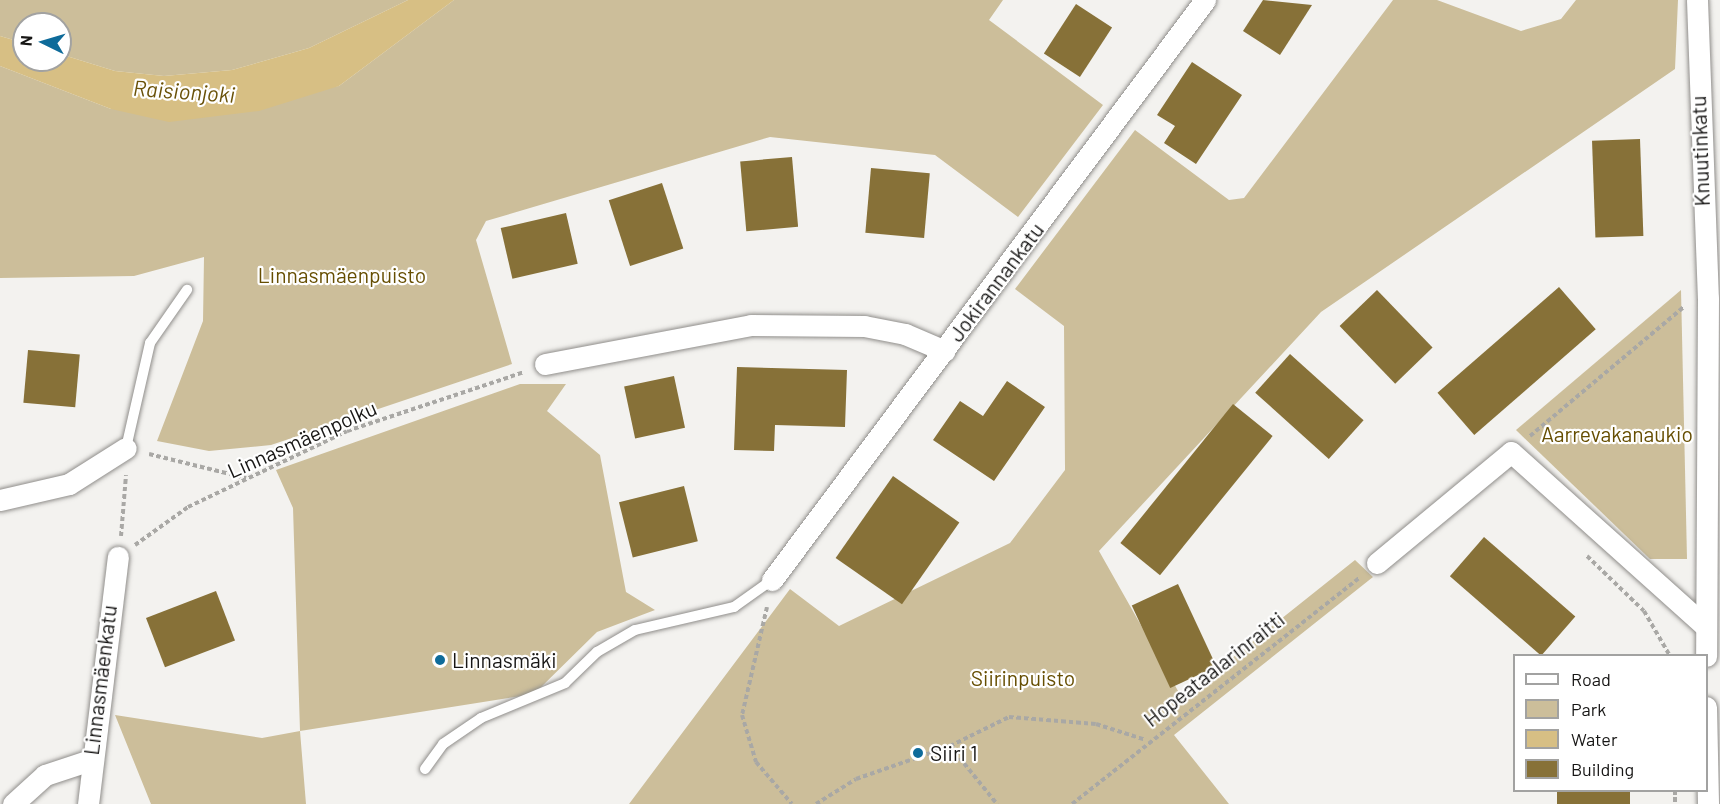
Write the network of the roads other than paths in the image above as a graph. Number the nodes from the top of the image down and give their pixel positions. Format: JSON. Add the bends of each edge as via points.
{"nodes":[{"id":1,"x":1205,"y":0,"type":"edge"},
{"id":2,"x":1697,"y":0,"type":"edge"},
{"id":3,"x":187,"y":290,"type":"dead end"},
{"id":4,"x":1705,"y":298,"type":"edge"},
{"id":5,"x":945,"y":351,"type":"junction"},
{"id":6,"x":545,"y":364,"type":"road end"},
{"id":7,"x":126,"y":448,"type":"joint"},
{"id":8,"x":0,"y":500,"type":"edge"},
{"id":9,"x":118,"y":557,"type":"road end"},
{"id":10,"x":1377,"y":563,"type":"road end"},
{"id":11,"x":772,"y":580,"type":"joint"},
{"id":12,"x":1705,"y":626,"type":"junction"},
{"id":13,"x":1706,"y":654,"type":"edge"},
{"id":14,"x":90,"y":760,"type":"junction"},
{"id":15,"x":424,"y":769,"type":"dead end"},
{"id":16,"x":13,"y":804,"type":"edge"},
{"id":17,"x":88,"y":804,"type":"edge"}],
"edges":[{"from":1,"to":5,"type":"street","name":"Jokirannankatu"},
{"from":2,"to":4,"type":"street","name":"Knuutinkatu"},
{"from":3,"to":7,"type":"lane","via":[[150,343]]},
{"from":4,"to":12,"type":"street","name":"Knuutinkatu"},
{"from":5,"to":6,"type":"street","name":"Jokirannankatu","via":[[905,334],[864,326],[751,325]]},
{"from":5,"to":11,"type":"street"},
{"from":7,"to":8,"type":"street","via":[[69,484]]},
{"from":9,"to":14,"type":"street","name":"Linnasmäenkatu"},
{"from":10,"to":12,"type":"street","via":[[1510,452]]},
{"from":11,"to":15,"type":"lane","via":[[734,607],[635,630],[597,652],[565,683],[481,718],[443,744]]},
{"from":12,"to":13,"type":"street","name":"Knuutinkatu"},
{"from":14,"to":16,"type":"street","via":[[45,775]]},
{"from":14,"to":17,"type":"street","name":"Linnasmäenkatu"}]}
